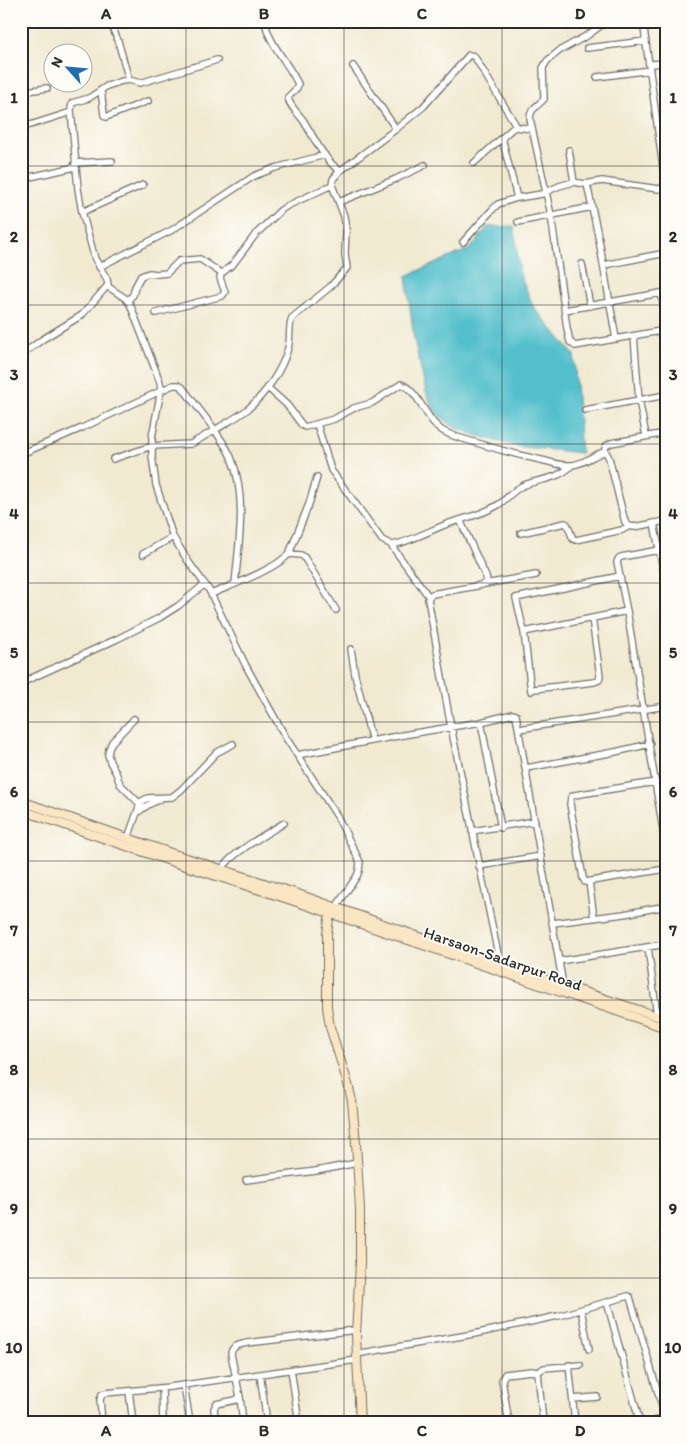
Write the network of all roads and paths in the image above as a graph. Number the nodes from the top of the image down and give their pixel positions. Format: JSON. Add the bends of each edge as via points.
{"nodes":[{"id":1,"x":110,"y":21,"type":"edge"},
{"id":2,"x":265,"y":21,"type":"edge"},
{"id":3,"x":607,"y":21,"type":"edge"},
{"id":4,"x":644,"y":21,"type":"edge"},
{"id":5,"x":646,"y":41,"type":"junction"},
{"id":6,"x":587,"y":48,"type":"dead end"},
{"id":7,"x":217,"y":60,"type":"dead end"},
{"id":8,"x":666,"y":63,"type":"edge"},
{"id":9,"x":353,"y":66,"type":"dead end"},
{"id":10,"x":650,"y":67,"type":"junction"},
{"id":11,"x":597,"y":77,"type":"dead end"},
{"id":12,"x":129,"y":80,"type":"junction"},
{"id":13,"x":42,"y":89,"type":"edge"},
{"id":14,"x":101,"y":90,"type":"junction"},
{"id":15,"x":21,"y":92,"type":"edge"},
{"id":16,"x":148,"y":101,"type":"dead end"},
{"id":17,"x":71,"y":112,"type":"junction"},
{"id":18,"x":517,"y":127,"type":"junction"},
{"id":19,"x":21,"y":128,"type":"edge"},
{"id":20,"x":396,"y":129,"type":"junction"},
{"id":21,"x":532,"y":129,"type":"junction"},
{"id":22,"x":502,"y":138,"type":"junction"},
{"id":23,"x":568,"y":150,"type":"dead end"},
{"id":24,"x":325,"y":155,"type":"junction"},
{"id":25,"x":112,"y":161,"type":"dead end"},
{"id":26,"x":474,"y":163,"type":"dead end"},
{"id":27,"x":75,"y":165,"type":"junction"},
{"id":28,"x":425,"y":165,"type":"dead end"},
{"id":29,"x":340,"y":171,"type":"junction"},
{"id":30,"x":21,"y":179,"type":"edge"},
{"id":31,"x":574,"y":182,"type":"junction"},
{"id":32,"x":143,"y":184,"type":"dead end"},
{"id":33,"x":587,"y":184,"type":"junction"},
{"id":34,"x":332,"y":185,"type":"junction"},
{"id":35,"x":665,"y":189,"type":"edge"},
{"id":36,"x":546,"y":192,"type":"junction"},
{"id":37,"x":517,"y":198,"type":"junction"},
{"id":38,"x":339,"y":202,"type":"junction"},
{"id":39,"x":592,"y":207,"type":"junction"},
{"id":40,"x":82,"y":212,"type":"junction"},
{"id":41,"x":551,"y":215,"type":"junction"},
{"id":42,"x":518,"y":222,"type":"dead end"},
{"id":43,"x":463,"y":242,"type":"dead end"},
{"id":44,"x":666,"y":254,"type":"edge"},
{"id":45,"x":582,"y":264,"type":"dead end"},
{"id":46,"x":604,"y":265,"type":"junction"},
{"id":47,"x":99,"y":267,"type":"junction"},
{"id":48,"x":221,"y":273,"type":"junction"},
{"id":49,"x":107,"y":286,"type":"junction"},
{"id":50,"x":663,"y":293,"type":"edge"},
{"id":51,"x":128,"y":300,"type":"junction"},
{"id":52,"x":610,"y":303,"type":"junction"},
{"id":53,"x":590,"y":306,"type":"junction"},
{"id":54,"x":565,"y":310,"type":"junction"},
{"id":55,"x":156,"y":313,"type":"dead end"},
{"id":56,"x":666,"y":318,"type":"edge"},
{"id":57,"x":666,"y":330,"type":"edge"},
{"id":58,"x":634,"y":336,"type":"junction"},
{"id":59,"x":616,"y":339,"type":"junction"},
{"id":60,"x":21,"y":355,"type":"edge"},
{"id":61,"x":268,"y":388,"type":"junction"},
{"id":62,"x":161,"y":390,"type":"junction"},
{"id":63,"x":666,"y":395,"type":"edge"},
{"id":64,"x":639,"y":400,"type":"junction"},
{"id":65,"x":585,"y":410,"type":"dead end"},
{"id":66,"x":316,"y":424,"type":"junction"},
{"id":67,"x":215,"y":430,"type":"junction"},
{"id":68,"x":666,"y":433,"type":"edge"},
{"id":69,"x":646,"y":436,"type":"junction"},
{"id":70,"x":152,"y":446,"type":"junction"},
{"id":71,"x":604,"y":452,"type":"junction"},
{"id":72,"x":21,"y":454,"type":"edge"},
{"id":73,"x":113,"y":459,"type":"dead end"},
{"id":74,"x":571,"y":466,"type":"junction"},
{"id":75,"x":316,"y":477,"type":"dead end"},
{"id":76,"x":460,"y":520,"type":"junction"},
{"id":77,"x":666,"y":521,"type":"edge"},
{"id":78,"x":654,"y":523,"type":"junction"},
{"id":79,"x":629,"y":526,"type":"junction"},
{"id":80,"x":521,"y":533,"type":"dead end"},
{"id":81,"x":173,"y":536,"type":"junction"},
{"id":82,"x":391,"y":545,"type":"junction"},
{"id":83,"x":659,"y":550,"type":"junction"},
{"id":84,"x":144,"y":554,"type":"dead end"},
{"id":85,"x":290,"y":554,"type":"junction"},
{"id":86,"x":665,"y":570,"type":"edge"},
{"id":87,"x":536,"y":574,"type":"dead end"},
{"id":88,"x":620,"y":576,"type":"junction"},
{"id":89,"x":205,"y":584,"type":"junction"},
{"id":90,"x":235,"y":584,"type":"junction"},
{"id":91,"x":485,"y":584,"type":"junction"},
{"id":92,"x":666,"y":584,"type":"edge"},
{"id":93,"x":211,"y":594,"type":"junction"},
{"id":94,"x":429,"y":597,"type":"junction"},
{"id":95,"x":336,"y":610,"type":"dead end"},
{"id":96,"x":628,"y":611,"type":"junction"},
{"id":97,"x":592,"y":618,"type":"junction"},
{"id":98,"x":524,"y":632,"type":"junction"},
{"id":99,"x":351,"y":649,"type":"dead end"},
{"id":100,"x":21,"y":683,"type":"edge"},
{"id":101,"x":666,"y":706,"type":"edge"},
{"id":102,"x":644,"y":710,"type":"junction"},
{"id":103,"x":134,"y":720,"type":"dead end"},
{"id":104,"x":481,"y":722,"type":"junction"},
{"id":105,"x":451,"y":726,"type":"junction"},
{"id":106,"x":519,"y":729,"type":"junction"},
{"id":107,"x":372,"y":741,"type":"junction"},
{"id":108,"x":233,"y":744,"type":"dead end"},
{"id":109,"x":650,"y":744,"type":"junction"},
{"id":110,"x":297,"y":755,"type":"junction"},
{"id":111,"x":526,"y":768,"type":"junction"},
{"id":112,"x":656,"y":782,"type":"junction"},
{"id":113,"x":164,"y":798,"type":"junction"},
{"id":114,"x":21,"y":801,"type":"edge"},
{"id":115,"x":140,"y":804,"type":"junction"},
{"id":116,"x":21,"y":810,"type":"edge"},
{"id":117,"x":136,"y":814,"type":"junction"},
{"id":118,"x":534,"y":822,"type":"junction"},
{"id":119,"x":284,"y":823,"type":"dead end"},
{"id":120,"x":501,"y":828,"type":"junction"},
{"id":121,"x":472,"y":832,"type":"junction"},
{"id":122,"x":128,"y":838,"type":"junction"},
{"id":123,"x":666,"y":848,"type":"edge"},
{"id":124,"x":541,"y":856,"type":"junction"},
{"id":125,"x":479,"y":866,"type":"junction"},
{"id":126,"x":222,"y":869,"type":"junction"},
{"id":127,"x":666,"y":869,"type":"edge"},
{"id":128,"x":589,"y":882,"type":"junction"},
{"id":129,"x":666,"y":906,"type":"edge"},
{"id":130,"x":336,"y":907,"type":"junction"},
{"id":131,"x":332,"y":914,"type":"junction"},
{"id":132,"x":594,"y":918,"type":"junction"},
{"id":133,"x":553,"y":923,"type":"junction"},
{"id":134,"x":666,"y":944,"type":"edge"},
{"id":135,"x":648,"y":947,"type":"junction"},
{"id":136,"x":559,"y":962,"type":"junction"},
{"id":137,"x":500,"y":964,"type":"junction"},
{"id":138,"x":563,"y":984,"type":"junction"},
{"id":139,"x":657,"y":1016,"type":"junction"},
{"id":140,"x":666,"y":1019,"type":"edge"},
{"id":141,"x":666,"y":1028,"type":"edge"},
{"id":142,"x":358,"y":1163,"type":"junction"},
{"id":143,"x":246,"y":1180,"type":"dead end"},
{"id":144,"x":607,"y":1302,"type":"junction"},
{"id":145,"x":581,"y":1310,"type":"junction"},
{"id":146,"x":356,"y":1330,"type":"junction"},
{"id":147,"x":589,"y":1349,"type":"dead end"},
{"id":148,"x":356,"y":1357,"type":"junction"},
{"id":149,"x":569,"y":1365,"type":"junction"},
{"id":150,"x":580,"y":1365,"type":"dead end"},
{"id":151,"x":291,"y":1370,"type":"junction"},
{"id":152,"x":538,"y":1372,"type":"junction"},
{"id":153,"x":260,"y":1374,"type":"junction"},
{"id":154,"x":236,"y":1378,"type":"junction"},
{"id":155,"x":184,"y":1385,"type":"junction"},
{"id":156,"x":162,"y":1388,"type":"junction"},
{"id":157,"x":129,"y":1391,"type":"junction"},
{"id":158,"x":240,"y":1397,"type":"junction"},
{"id":159,"x":597,"y":1397,"type":"dead end"},
{"id":160,"x":574,"y":1399,"type":"junction"},
{"id":161,"x":665,"y":1418,"type":"edge"},
{"id":162,"x":360,"y":1422,"type":"edge"},
{"id":163,"x":102,"y":1423,"type":"edge"},
{"id":164,"x":133,"y":1423,"type":"edge"},
{"id":165,"x":164,"y":1423,"type":"edge"},
{"id":166,"x":190,"y":1423,"type":"edge"},
{"id":167,"x":216,"y":1423,"type":"edge"},
{"id":168,"x":243,"y":1423,"type":"edge"},
{"id":169,"x":267,"y":1423,"type":"edge"},
{"id":170,"x":299,"y":1423,"type":"edge"},
{"id":171,"x":344,"y":1423,"type":"edge"},
{"id":172,"x":509,"y":1423,"type":"edge"},
{"id":173,"x":543,"y":1423,"type":"edge"},
{"id":174,"x":575,"y":1423,"type":"edge"},
{"id":175,"x":640,"y":1423,"type":"edge"},
{"id":176,"x":649,"y":1423,"type":"edge"}],
"edges":[{"from":1,"to":12,"type":"street"},
{"from":2,"to":24,"type":"street","via":[[298,84],[288,102]]},
{"from":3,"to":21,"type":"street","via":[[544,64],[544,99],[530,113]]},
{"from":4,"to":5,"type":"street"},
{"from":5,"to":6,"type":"street"},
{"from":5,"to":10,"type":"street"},
{"from":7,"to":12,"type":"street","via":[[140,83]]},
{"from":8,"to":10,"type":"street"},
{"from":9,"to":20,"type":"street"},
{"from":10,"to":11,"type":"street"},
{"from":10,"to":35,"type":"street"},
{"from":12,"to":14,"type":"street"},
{"from":13,"to":15,"type":"street"},
{"from":14,"to":16,"type":"street","via":[[106,116]]},
{"from":14,"to":17,"type":"street","via":[[74,102]]},
{"from":17,"to":19,"type":"street"},
{"from":17,"to":27,"type":"street"},
{"from":18,"to":20,"type":"street","via":[[471,55]]},
{"from":18,"to":21,"type":"street"},
{"from":18,"to":22,"type":"street"},
{"from":20,"to":29,"type":"street"},
{"from":21,"to":36,"type":"street"},
{"from":22,"to":26,"type":"street"},
{"from":22,"to":37,"type":"street"},
{"from":23,"to":31,"type":"street"},
{"from":24,"to":29,"type":"street"},
{"from":24,"to":47,"type":"street","via":[[254,176],[172,230]]},
{"from":25,"to":27,"type":"street"},
{"from":27,"to":30,"type":"street"},
{"from":27,"to":40,"type":"street"},
{"from":28,"to":38,"type":"street"},
{"from":29,"to":34,"type":"street","via":[[333,178]]},
{"from":31,"to":33,"type":"street"},
{"from":31,"to":36,"type":"street"},
{"from":32,"to":40,"type":"street"},
{"from":33,"to":35,"type":"street","via":[[602,181]]},
{"from":33,"to":39,"type":"street"},
{"from":34,"to":38,"type":"street"},
{"from":34,"to":48,"type":"street","via":[[281,210]]},
{"from":36,"to":37,"type":"street"},
{"from":36,"to":41,"type":"street"},
{"from":37,"to":43,"type":"street","via":[[496,206]]},
{"from":38,"to":61,"type":"street","via":[[345,225],[347,268],[330,287],[292,318],[289,347]]},
{"from":39,"to":41,"type":"street"},
{"from":39,"to":46,"type":"street"},
{"from":40,"to":47,"type":"street"},
{"from":41,"to":42,"type":"street"},
{"from":41,"to":54,"type":"street"},
{"from":44,"to":46,"type":"street"},
{"from":45,"to":53,"type":"street"},
{"from":46,"to":52,"type":"street"},
{"from":47,"to":49,"type":"street"},
{"from":48,"to":51,"type":"street","via":[[204,260],[179,261],[167,273],[141,276],[134,295]]},
{"from":48,"to":55,"type":"street","via":[[225,292],[222,296]]},
{"from":49,"to":51,"type":"street"},
{"from":49,"to":60,"type":"street","via":[[82,314]]},
{"from":50,"to":52,"type":"street"},
{"from":50,"to":56,"type":"street"},
{"from":51,"to":62,"type":"street"},
{"from":52,"to":53,"type":"street"},
{"from":52,"to":59,"type":"street"},
{"from":53,"to":54,"type":"street"},
{"from":54,"to":59,"type":"street","via":[[572,345]]},
{"from":57,"to":58,"type":"street"},
{"from":58,"to":59,"type":"street"},
{"from":58,"to":64,"type":"street"},
{"from":61,"to":66,"type":"street","via":[[303,426]]},
{"from":61,"to":67,"type":"street","via":[[247,410]]},
{"from":62,"to":67,"type":"street","via":[[173,385],[181,386]]},
{"from":62,"to":70,"type":"street"},
{"from":62,"to":72,"type":"street"},
{"from":63,"to":64,"type":"street"},
{"from":64,"to":65,"type":"street"},
{"from":64,"to":69,"type":"street"},
{"from":66,"to":74,"type":"street","via":[[372,403],[403,385],[446,433]]},
{"from":66,"to":82,"type":"street","via":[[331,470],[382,540]]},
{"from":67,"to":70,"type":"street","via":[[191,444]]},
{"from":67,"to":90,"type":"street","via":[[230,456],[238,482],[240,526]]},
{"from":68,"to":69,"type":"street"},
{"from":69,"to":71,"type":"street","via":[[611,443]]},
{"from":70,"to":73,"type":"street"},
{"from":70,"to":81,"type":"street","via":[[156,485]]},
{"from":71,"to":74,"type":"street"},
{"from":71,"to":79,"type":"street","via":[[609,458],[623,515]]},
{"from":74,"to":76,"type":"street","via":[[558,476],[517,489],[488,511]]},
{"from":75,"to":85,"type":"street"},
{"from":76,"to":82,"type":"street"},
{"from":76,"to":91,"type":"street","via":[[486,577]]},
{"from":77,"to":78,"type":"street"},
{"from":78,"to":79,"type":"street"},
{"from":78,"to":83,"type":"street"},
{"from":79,"to":80,"type":"street","via":[[576,540],[565,523]]},
{"from":81,"to":84,"type":"street"},
{"from":81,"to":89,"type":"street"},
{"from":82,"to":94,"type":"street"},
{"from":83,"to":86,"type":"street"},
{"from":83,"to":88,"type":"street","via":[[619,558]]},
{"from":85,"to":90,"type":"street"},
{"from":85,"to":95,"type":"street","via":[[304,557]]},
{"from":86,"to":92,"type":"street"},
{"from":87,"to":91,"type":"street"},
{"from":88,"to":96,"type":"street"},
{"from":88,"to":98,"type":"street","via":[[516,598]]},
{"from":89,"to":93,"type":"street"},
{"from":89,"to":100,"type":"street","via":[[159,618]]},
{"from":90,"to":93,"type":"street"},
{"from":91,"to":94,"type":"street"},
{"from":93,"to":110,"type":"street","via":[[246,666]]},
{"from":94,"to":105,"type":"street"},
{"from":96,"to":97,"type":"street"},
{"from":96,"to":102,"type":"street"},
{"from":97,"to":98,"type":"street"},
{"from":97,"to":98,"type":"street","via":[[600,676],[594,682],[533,690]]},
{"from":99,"to":107,"type":"street"},
{"from":101,"to":102,"type":"street"},
{"from":102,"to":106,"type":"street"},
{"from":102,"to":109,"type":"street"},
{"from":103,"to":115,"type":"street","via":[[112,742],[108,755],[120,784]]},
{"from":104,"to":105,"type":"street"},
{"from":104,"to":106,"type":"street","via":[[515,714]]},
{"from":104,"to":120,"type":"street"},
{"from":105,"to":107,"type":"street"},
{"from":105,"to":121,"type":"street"},
{"from":106,"to":111,"type":"street"},
{"from":107,"to":110,"type":"street"},
{"from":108,"to":113,"type":"street","via":[[216,753],[177,794]]},
{"from":109,"to":111,"type":"street"},
{"from":109,"to":112,"type":"street"},
{"from":110,"to":130,"type":"street","via":[[337,816],[360,862],[357,876]]},
{"from":111,"to":118,"type":"street"},
{"from":112,"to":123,"type":"street"},
{"from":112,"to":128,"type":"street","via":[[572,796],[570,804],[583,878]]},
{"from":113,"to":115,"type":"street","via":[[148,798]]},
{"from":113,"to":117,"type":"street"},
{"from":114,"to":122,"type":"street","name":"Harsaon-Sadarpur Road"},
{"from":115,"to":117,"type":"street"},
{"from":116,"to":131,"type":"street","name":"Harsaon-Sadarpur Road"},
{"from":117,"to":122,"type":"street"},
{"from":118,"to":120,"type":"street"},
{"from":118,"to":124,"type":"street"},
{"from":119,"to":126,"type":"street","via":[[234,856]]},
{"from":120,"to":121,"type":"street"},
{"from":121,"to":125,"type":"street"},
{"from":122,"to":126,"type":"street","name":"Harsaon-Sadarpur Road"},
{"from":124,"to":125,"type":"street"},
{"from":124,"to":133,"type":"street"},
{"from":125,"to":137,"type":"street"},
{"from":126,"to":130,"type":"street","name":"Harsaon-Sadarpur Road"},
{"from":127,"to":128,"type":"street"},
{"from":128,"to":132,"type":"street"},
{"from":129,"to":132,"type":"street"},
{"from":130,"to":131,"type":"street"},
{"from":130,"to":137,"type":"street","name":"Harsaon-Sadarpur Road"},
{"from":131,"to":141,"type":"street","name":"Harsaon-Sadarpur Road"},
{"from":131,"to":142,"type":"street","via":[[327,934],[327,1016],[353,1107]]},
{"from":132,"to":133,"type":"street"},
{"from":133,"to":136,"type":"street"},
{"from":134,"to":135,"type":"street"},
{"from":135,"to":136,"type":"street"},
{"from":135,"to":139,"type":"street"},
{"from":136,"to":138,"type":"street"},
{"from":137,"to":138,"type":"street","name":"Harsaon-Sadarpur Road"},
{"from":138,"to":139,"type":"street","name":"Harsaon-Sadarpur Road"},
{"from":139,"to":140,"type":"street","name":"Harsaon-Sadarpur Road"},
{"from":142,"to":143,"type":"street"},
{"from":142,"to":146,"type":"street","via":[[360,1263]]},
{"from":144,"to":145,"type":"street"},
{"from":144,"to":161,"type":"street","via":[[630,1297]]},
{"from":144,"to":175,"type":"street"},
{"from":145,"to":147,"type":"street"},
{"from":145,"to":148,"type":"street"},
{"from":146,"to":148,"type":"street"},
{"from":146,"to":154,"type":"street","via":[[235,1347],[231,1354]]},
{"from":148,"to":151,"type":"street"},
{"from":148,"to":162,"type":"street"},
{"from":149,"to":150,"type":"street"},
{"from":149,"to":152,"type":"street","via":[[544,1368]]},
{"from":149,"to":160,"type":"street"},
{"from":151,"to":153,"type":"street"},
{"from":151,"to":170,"type":"street"},
{"from":152,"to":172,"type":"street","via":[[503,1376]]},
{"from":152,"to":173,"type":"street"},
{"from":153,"to":154,"type":"street"},
{"from":153,"to":169,"type":"street"},
{"from":154,"to":155,"type":"street"},
{"from":154,"to":158,"type":"street"},
{"from":155,"to":156,"type":"street"},
{"from":155,"to":166,"type":"street"},
{"from":156,"to":157,"type":"street"},
{"from":156,"to":165,"type":"street"},
{"from":157,"to":163,"type":"street","via":[[102,1394]]},
{"from":157,"to":164,"type":"street"},
{"from":158,"to":167,"type":"street","via":[[216,1404]]},
{"from":158,"to":168,"type":"street"},
{"from":159,"to":160,"type":"street"},
{"from":160,"to":174,"type":"street"},
{"from":161,"to":176,"type":"street"},
{"from":162,"to":171,"type":"street"}]}
